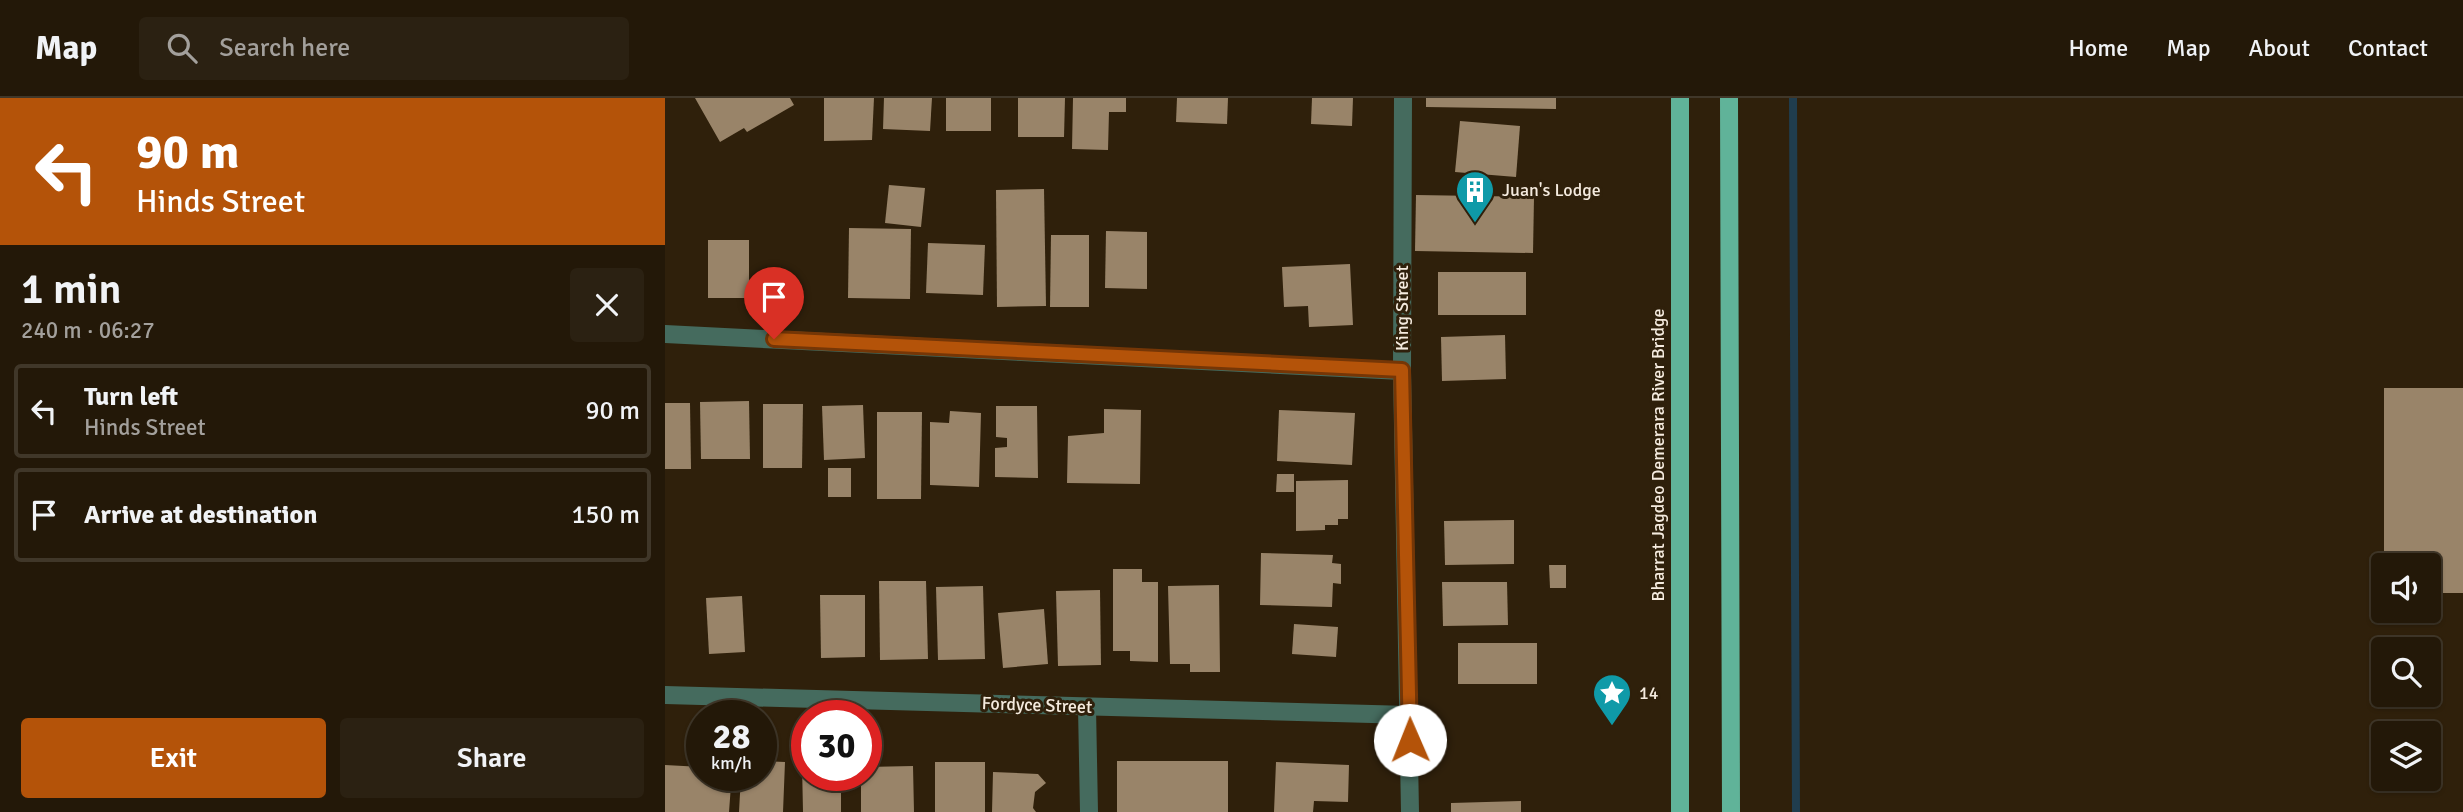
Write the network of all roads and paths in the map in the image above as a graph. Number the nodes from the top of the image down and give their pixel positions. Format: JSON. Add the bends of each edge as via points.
{"nodes":[{"id":1,"x":1403,"y":98,"type":"edge"},
{"id":2,"x":1679,"y":98,"type":"edge"},
{"id":3,"x":1729,"y":98,"type":"edge"},
{"id":4,"x":665,"y":334,"type":"edge"},
{"id":5,"x":1402,"y":370,"type":"junction"},
{"id":6,"x":665,"y":695,"type":"edge"},
{"id":7,"x":1087,"y":707,"type":"junction"},
{"id":8,"x":1409,"y":715,"type":"junction"},
{"id":9,"x":1089,"y":812,"type":"edge"},
{"id":10,"x":1410,"y":812,"type":"edge"},
{"id":11,"x":1680,"y":812,"type":"edge"},
{"id":12,"x":1731,"y":812,"type":"edge"}],
"edges":[{"from":1,"to":5,"type":"street","name":"King Street"},
{"from":2,"to":11,"type":"main road","name":"Bharrat Jagdeo Demerara River Bridge"},
{"from":3,"to":12,"type":"main road"},
{"from":4,"to":5,"type":"street"},
{"from":5,"to":8,"type":"street","name":"King Street"},
{"from":6,"to":7,"type":"street","name":"Fordyce Street"},
{"from":7,"to":8,"type":"street","name":"Fordyce Street"},
{"from":7,"to":9,"type":"street"},
{"from":8,"to":10,"type":"street","name":"King Street"}]}
